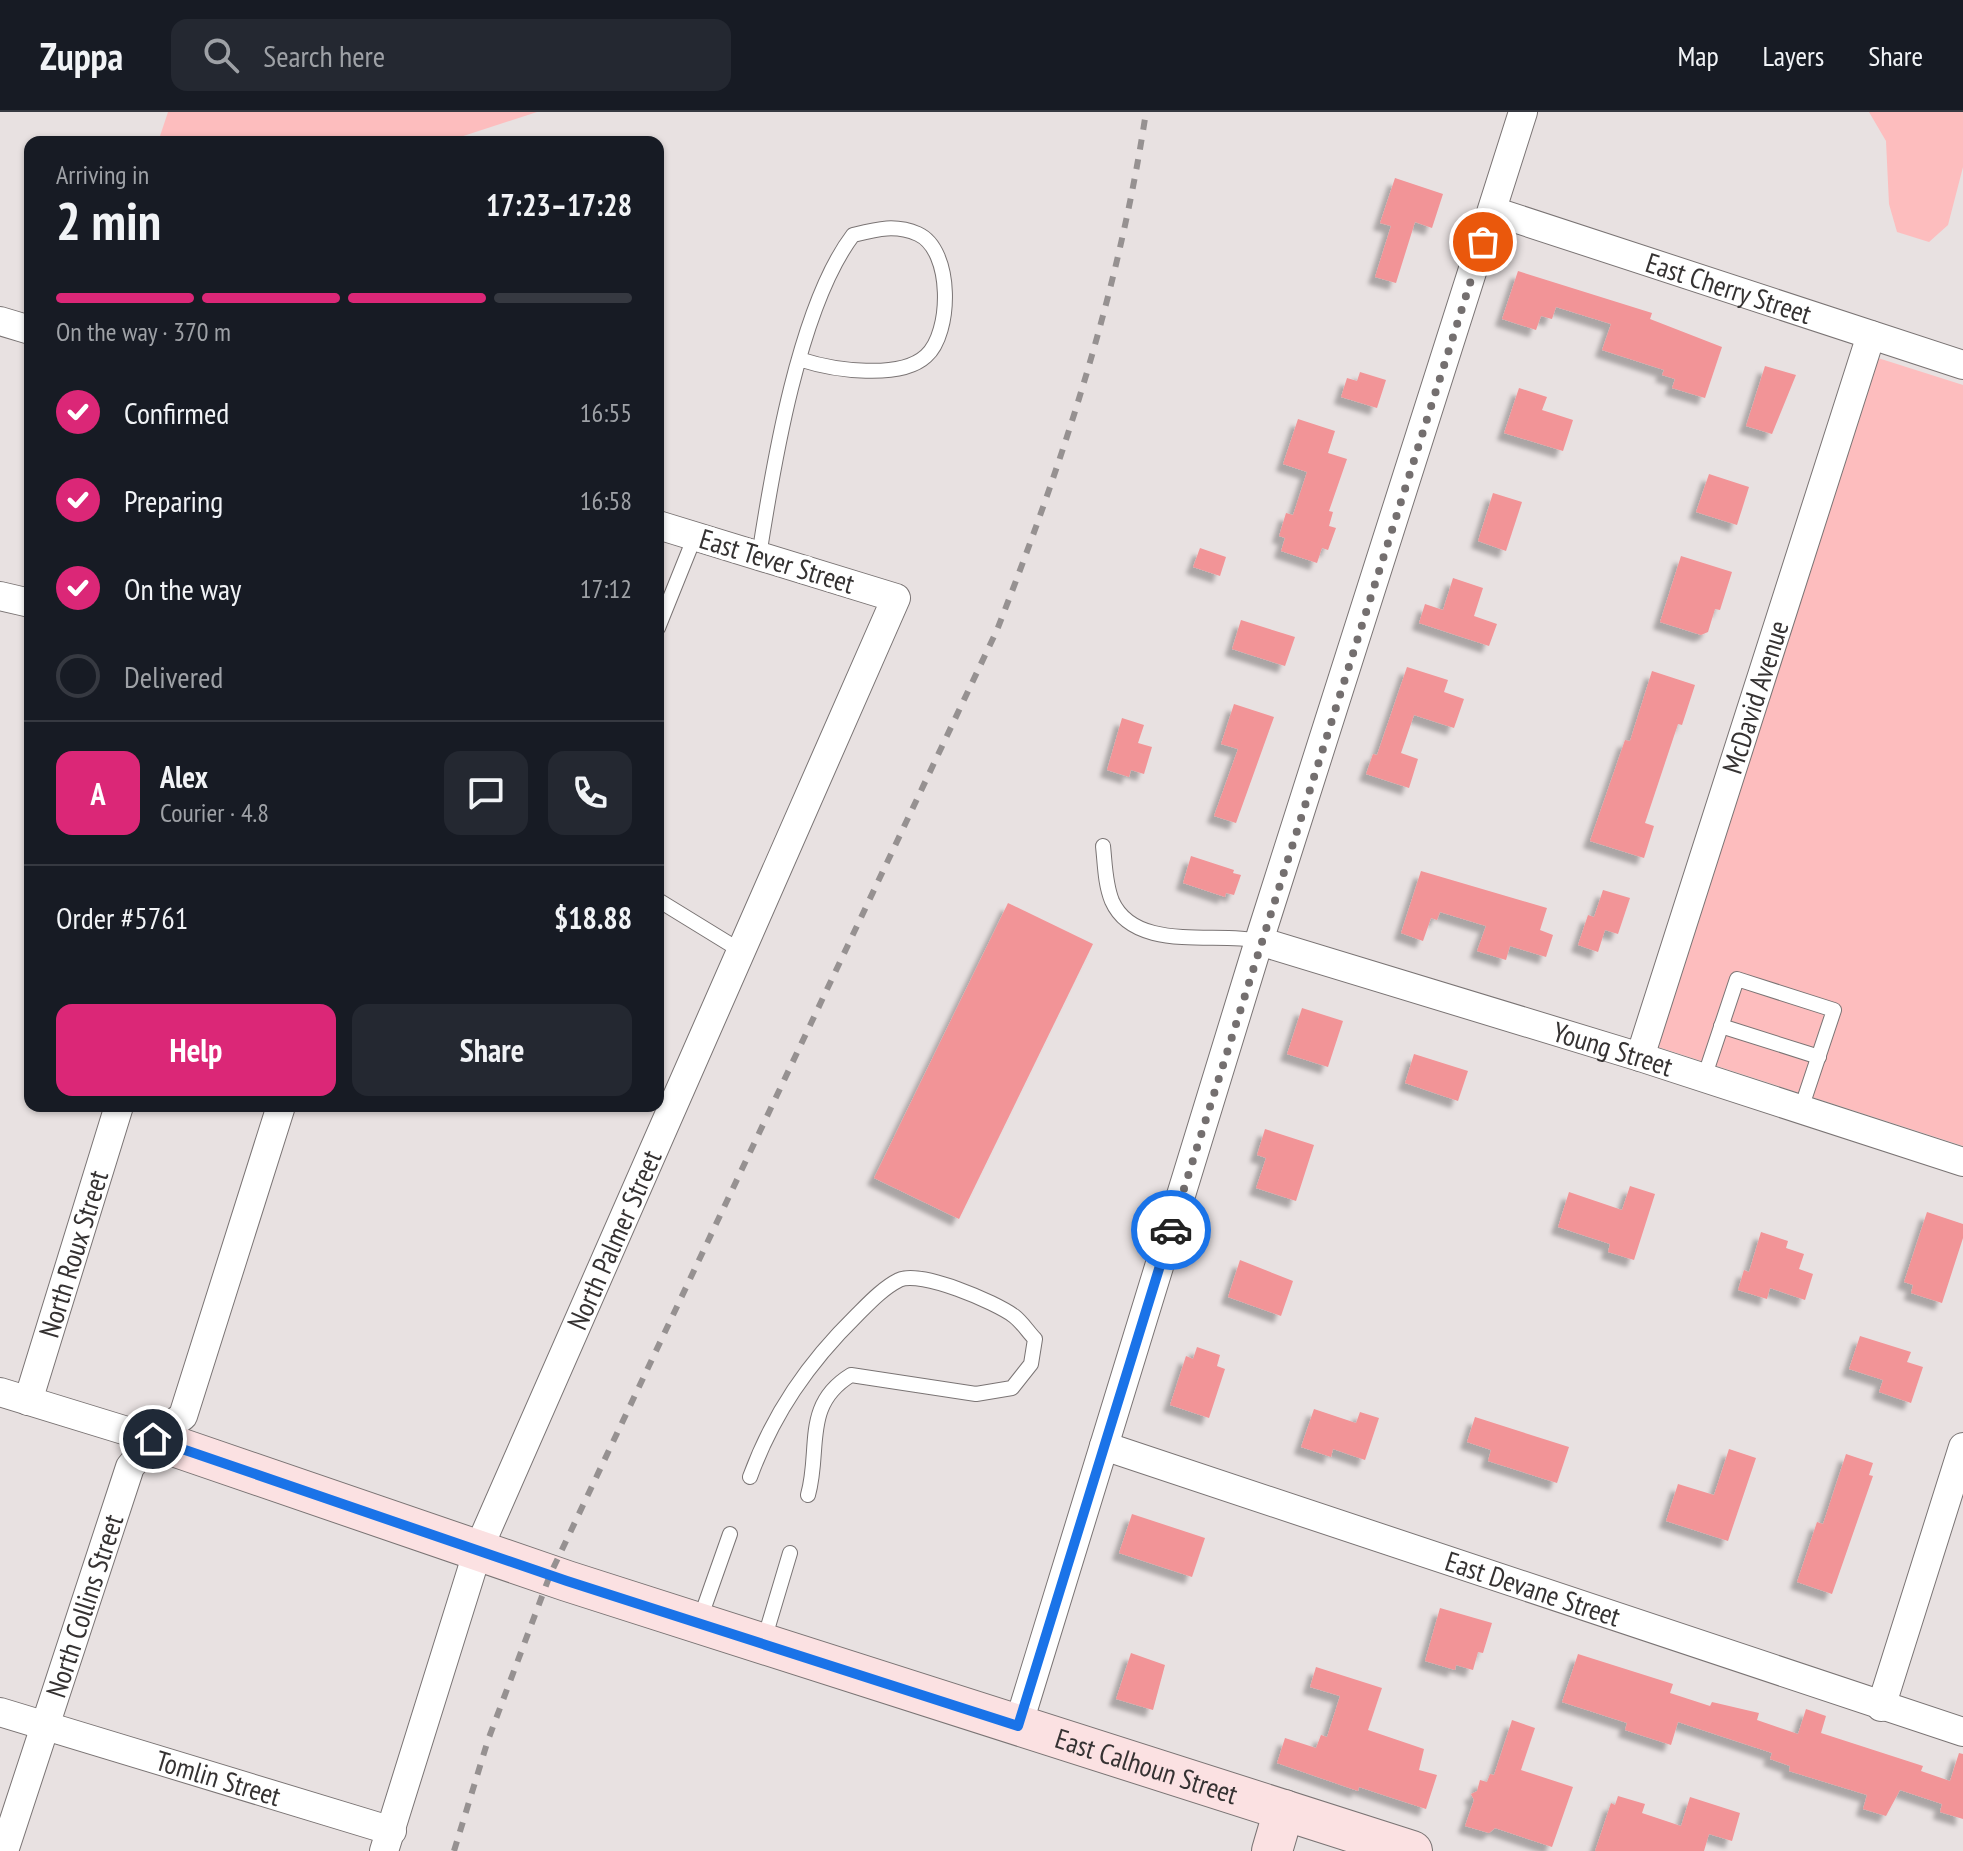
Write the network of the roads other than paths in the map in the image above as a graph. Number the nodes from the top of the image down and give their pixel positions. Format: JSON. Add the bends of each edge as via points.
{"nodes":[{"id":1,"x":1523,"y":112,"type":"edge"},
{"id":2,"x":1493,"y":211,"type":"junction"},
{"id":3,"x":0,"y":321,"type":"edge"},
{"id":4,"x":24,"y":328,"type":"edge"},
{"id":5,"x":1871,"y":335,"type":"junction"},
{"id":6,"x":802,"y":360,"type":"junction"},
{"id":7,"x":1963,"y":365,"type":"edge"},
{"id":8,"x":664,"y":527,"type":"edge"},
{"id":9,"x":695,"y":536,"type":"junction"},
{"id":10,"x":759,"y":556,"type":"junction"},
{"id":11,"x":0,"y":596,"type":"edge"},
{"id":12,"x":896,"y":598,"type":"joint"},
{"id":13,"x":24,"y":602,"type":"edge"},
{"id":14,"x":664,"y":613,"type":"edge"},
{"id":15,"x":1103,"y":846,"type":"dead end"},
{"id":16,"x":664,"y":904,"type":"edge"},
{"id":17,"x":1259,"y":941,"type":"junction"},
{"id":18,"x":741,"y":951,"type":"junction"},
{"id":19,"x":1721,"y":1026,"type":"junction"},
{"id":20,"x":1640,"y":1057,"type":"junction"},
{"id":21,"x":1819,"y":1057,"type":"junction"},
{"id":22,"x":1704,"y":1078,"type":"junction"},
{"id":23,"x":1801,"y":1109,"type":"junction"},
{"id":24,"x":117,"y":1112,"type":"edge"},
{"id":25,"x":279,"y":1112,"type":"edge"},
{"id":26,"x":1963,"y":1162,"type":"edge"},
{"id":27,"x":0,"y":1392,"type":"edge"},
{"id":28,"x":28,"y":1401,"type":"junction"},
{"id":29,"x":153,"y":1439,"type":"junction"},
{"id":30,"x":1104,"y":1446,"type":"junction"},
{"id":31,"x":1963,"y":1447,"type":"edge"},
{"id":32,"x":750,"y":1477,"type":"dead end"},
{"id":33,"x":808,"y":1495,"type":"dead end"},
{"id":34,"x":730,"y":1534,"type":"dead end"},
{"id":35,"x":478,"y":1550,"type":"junction"},
{"id":36,"x":790,"y":1553,"type":"dead end"},
{"id":37,"x":698,"y":1623,"type":"junction"},
{"id":38,"x":763,"y":1644,"type":"junction"},
{"id":39,"x":1881,"y":1707,"type":"junction"},
{"id":40,"x":0,"y":1712,"type":"edge"},
{"id":41,"x":1018,"y":1726,"type":"junction"},
{"id":42,"x":43,"y":1727,"type":"junction"},
{"id":43,"x":1963,"y":1732,"type":"edge"},
{"id":44,"x":1284,"y":1810,"type":"junction"},
{"id":45,"x":388,"y":1841,"type":"edge"},
{"id":46,"x":4,"y":1851,"type":"edge"},
{"id":47,"x":1272,"y":1851,"type":"edge"},
{"id":48,"x":1412,"y":1851,"type":"edge"}],
"edges":[{"from":1,"to":2,"type":"street"},
{"from":2,"to":5,"type":"street","name":"East Cherry Street"},
{"from":2,"to":17,"type":"street"},
{"from":3,"to":4,"type":"street"},
{"from":5,"to":7,"type":"street","name":"East Cherry Street"},
{"from":5,"to":20,"type":"street","name":"McDavid Avenue"},
{"from":6,"to":6,"type":"lane","via":[[833,262],[853,235],[892,226],[922,236],[943,267],[945,319],[928,355],[901,370],[826,368]]},
{"from":6,"to":10,"type":"lane","via":[[774,459]]},
{"from":8,"to":9,"type":"street","name":"East Tever Street"},
{"from":9,"to":10,"type":"street","name":"East Tever Street"},
{"from":9,"to":14,"type":"lane"},
{"from":10,"to":12,"type":"street","name":"East Tever Street"},
{"from":11,"to":13,"type":"street"},
{"from":12,"to":18,"type":"street","name":"North Palmer Street"},
{"from":15,"to":17,"type":"lane","via":[[1113,902],[1131,922],[1175,938],[1237,935]]},
{"from":16,"to":18,"type":"lane"},
{"from":17,"to":20,"type":"street","name":"Young Street"},
{"from":17,"to":30,"type":"street"},
{"from":18,"to":35,"type":"street","name":"North Palmer Street"},
{"from":19,"to":21,"type":"lane"},
{"from":19,"to":21,"type":"lane","via":[[1737,979],[1834,1010]]},
{"from":19,"to":22,"type":"lane"},
{"from":20,"to":22,"type":"street","name":"Young Street"},
{"from":21,"to":23,"type":"lane"},
{"from":22,"to":23,"type":"street","name":"Young Street"},
{"from":23,"to":26,"type":"street","name":"Young Street"},
{"from":24,"to":28,"type":"street","name":"North Roux Street"},
{"from":25,"to":29,"type":"street","name":"North Collins Street","via":[[183,1416]]},
{"from":27,"to":28,"type":"street"},
{"from":28,"to":29,"type":"street"},
{"from":29,"to":35,"type":"street","name":"East Calhoun Street"},
{"from":29,"to":42,"type":"street","name":"North Collins Street","via":[[130,1467]]},
{"from":30,"to":39,"type":"street","name":"East Devane Street"},
{"from":30,"to":41,"type":"street"},
{"from":31,"to":39,"type":"street"},
{"from":32,"to":33,"type":"lane","via":[[766,1433],[802,1375],[876,1296],[902,1278],[931,1280],[965,1292],[1014,1316],[1035,1339],[1031,1364],[1012,1388],[976,1394],[851,1375],[831,1387],[820,1410]]},
{"from":34,"to":37,"type":"lane"},
{"from":35,"to":37,"type":"street","name":"East Calhoun Street"},
{"from":35,"to":45,"type":"street","name":"North Palmer Street"},
{"from":36,"to":38,"type":"lane"},
{"from":37,"to":38,"type":"street","name":"East Calhoun Street"},
{"from":38,"to":41,"type":"street","name":"East Calhoun Street"},
{"from":39,"to":43,"type":"street","name":"East Devane Street"},
{"from":40,"to":42,"type":"street","name":"Tomlin Street"},
{"from":41,"to":44,"type":"street","name":"East Calhoun Street"},
{"from":42,"to":45,"type":"street","name":"Tomlin Street"},
{"from":42,"to":46,"type":"street","name":"North Collins Street"},
{"from":44,"to":47,"type":"street"},
{"from":44,"to":48,"type":"street","name":"East Calhoun Street"}]}
